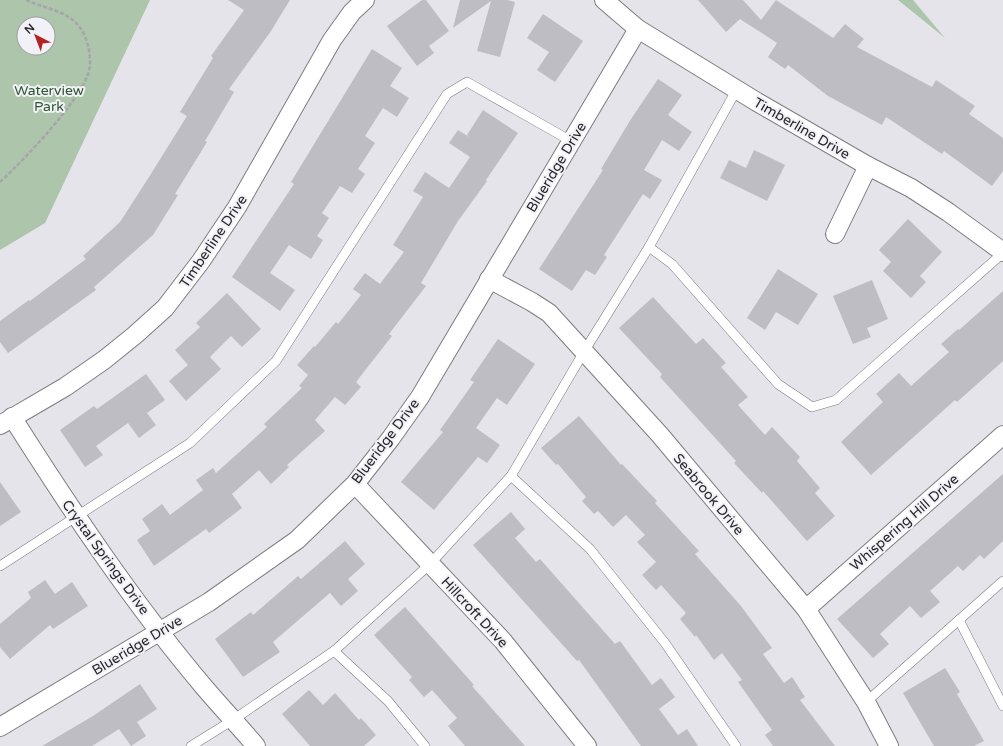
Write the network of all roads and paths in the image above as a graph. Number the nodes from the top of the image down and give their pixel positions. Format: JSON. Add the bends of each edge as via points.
{"nodes":[{"id":1,"x":26,"y":0,"type":"edge"},
{"id":2,"x":365,"y":0,"type":"edge"},
{"id":3,"x":604,"y":0,"type":"edge"},
{"id":4,"x":638,"y":29,"type":"junction"},
{"id":5,"x":737,"y":89,"type":"junction"},
{"id":6,"x":571,"y":141,"type":"junction"},
{"id":7,"x":868,"y":166,"type":"junction"},
{"id":8,"x":0,"y":182,"type":"edge"},
{"id":9,"x":835,"y":234,"type":"dead end"},
{"id":10,"x":649,"y":247,"type":"junction"},
{"id":11,"x":1003,"y":253,"type":"edge"},
{"id":12,"x":489,"y":279,"type":"junction"},
{"id":13,"x":585,"y":350,"type":"junction"},
{"id":14,"x":6,"y":421,"type":"edge"},
{"id":15,"x":1003,"y":435,"type":"edge"},
{"id":16,"x":511,"y":476,"type":"junction"},
{"id":17,"x":355,"y":484,"type":"junction"},
{"id":18,"x":77,"y":518,"type":"junction"},
{"id":19,"x":430,"y":564,"type":"junction"},
{"id":20,"x":0,"y":566,"type":"edge"},
{"id":21,"x":1003,"y":581,"type":"edge"},
{"id":22,"x":806,"y":610,"type":"junction"},
{"id":23,"x":959,"y":620,"type":"junction"},
{"id":24,"x":160,"y":631,"type":"junction"},
{"id":25,"x":334,"y":651,"type":"junction"},
{"id":26,"x":866,"y":702,"type":"junction"},
{"id":27,"x":1003,"y":706,"type":"edge"},
{"id":28,"x":233,"y":720,"type":"junction"},
{"id":29,"x":0,"y":727,"type":"edge"},
{"id":30,"x":191,"y":746,"type":"edge"},
{"id":31,"x":256,"y":746,"type":"edge"},
{"id":32,"x":425,"y":746,"type":"edge"},
{"id":33,"x":587,"y":746,"type":"edge"},
{"id":34,"x":736,"y":746,"type":"edge"},
{"id":35,"x":888,"y":746,"type":"edge"}],
"edges":[{"from":1,"to":8,"type":"path","via":[[66,14],[78,25],[90,54],[89,71],[83,86],[70,104],[21,163]]},
{"from":2,"to":14,"type":"street","name":"Timberline Drive","via":[[352,12],[332,40],[237,207],[201,261],[165,308],[104,360],[65,387]]},
{"from":3,"to":4,"type":"street","name":"Timberline Drive"},
{"from":4,"to":5,"type":"street","name":"Timberline Drive"},
{"from":4,"to":6,"type":"street","name":"Blueridge Drive"},
{"from":5,"to":7,"type":"street","name":"Timberline Drive"},
{"from":5,"to":10,"type":"lane"},
{"from":6,"to":12,"type":"street","name":"Blueridge Drive"},
{"from":6,"to":18,"type":"lane","via":[[467,82],[447,94],[276,361],[190,443]]},
{"from":7,"to":9,"type":"street"},
{"from":7,"to":11,"type":"street","name":"Timberline Drive","via":[[911,188]]},
{"from":10,"to":11,"type":"lane","via":[[672,264],[778,384],[812,407],[836,400]]},
{"from":10,"to":13,"type":"lane"},
{"from":12,"to":13,"type":"street","name":"Seabrook Drive","via":[[549,313]]},
{"from":12,"to":17,"type":"street","name":"Blueridge Drive","via":[[420,397]]},
{"from":13,"to":16,"type":"lane"},
{"from":13,"to":22,"type":"street","name":"Seabrook Drive","via":[[660,435]]},
{"from":14,"to":18,"type":"street","name":"Crystal Springs Drive"},
{"from":15,"to":22,"type":"street","name":"Whispering Hill Drive"},
{"from":16,"to":19,"type":"lane"},
{"from":16,"to":34,"type":"lane","via":[[590,549],[665,643]]},
{"from":17,"to":19,"type":"street","name":"Hillcroft Drive"},
{"from":17,"to":24,"type":"street","name":"Blueridge Drive","via":[[297,540],[209,602]]},
{"from":18,"to":20,"type":"lane"},
{"from":18,"to":24,"type":"street","name":"Crystal Springs Drive"},
{"from":19,"to":25,"type":"lane"},
{"from":19,"to":33,"type":"street","name":"Hillcroft Drive","via":[[503,641]]},
{"from":21,"to":23,"type":"lane"},
{"from":22,"to":26,"type":"street","name":"Seabrook Drive"},
{"from":23,"to":26,"type":"lane"},
{"from":23,"to":27,"type":"lane"},
{"from":24,"to":28,"type":"street","name":"Crystal Springs Drive"},
{"from":24,"to":29,"type":"street","name":"Blueridge Drive"},
{"from":25,"to":28,"type":"lane"},
{"from":25,"to":32,"type":"lane","via":[[388,701]]},
{"from":26,"to":35,"type":"street","name":"Seabrook Drive"},
{"from":28,"to":30,"type":"lane"},
{"from":28,"to":31,"type":"street","name":"Crystal Springs Drive"}]}
